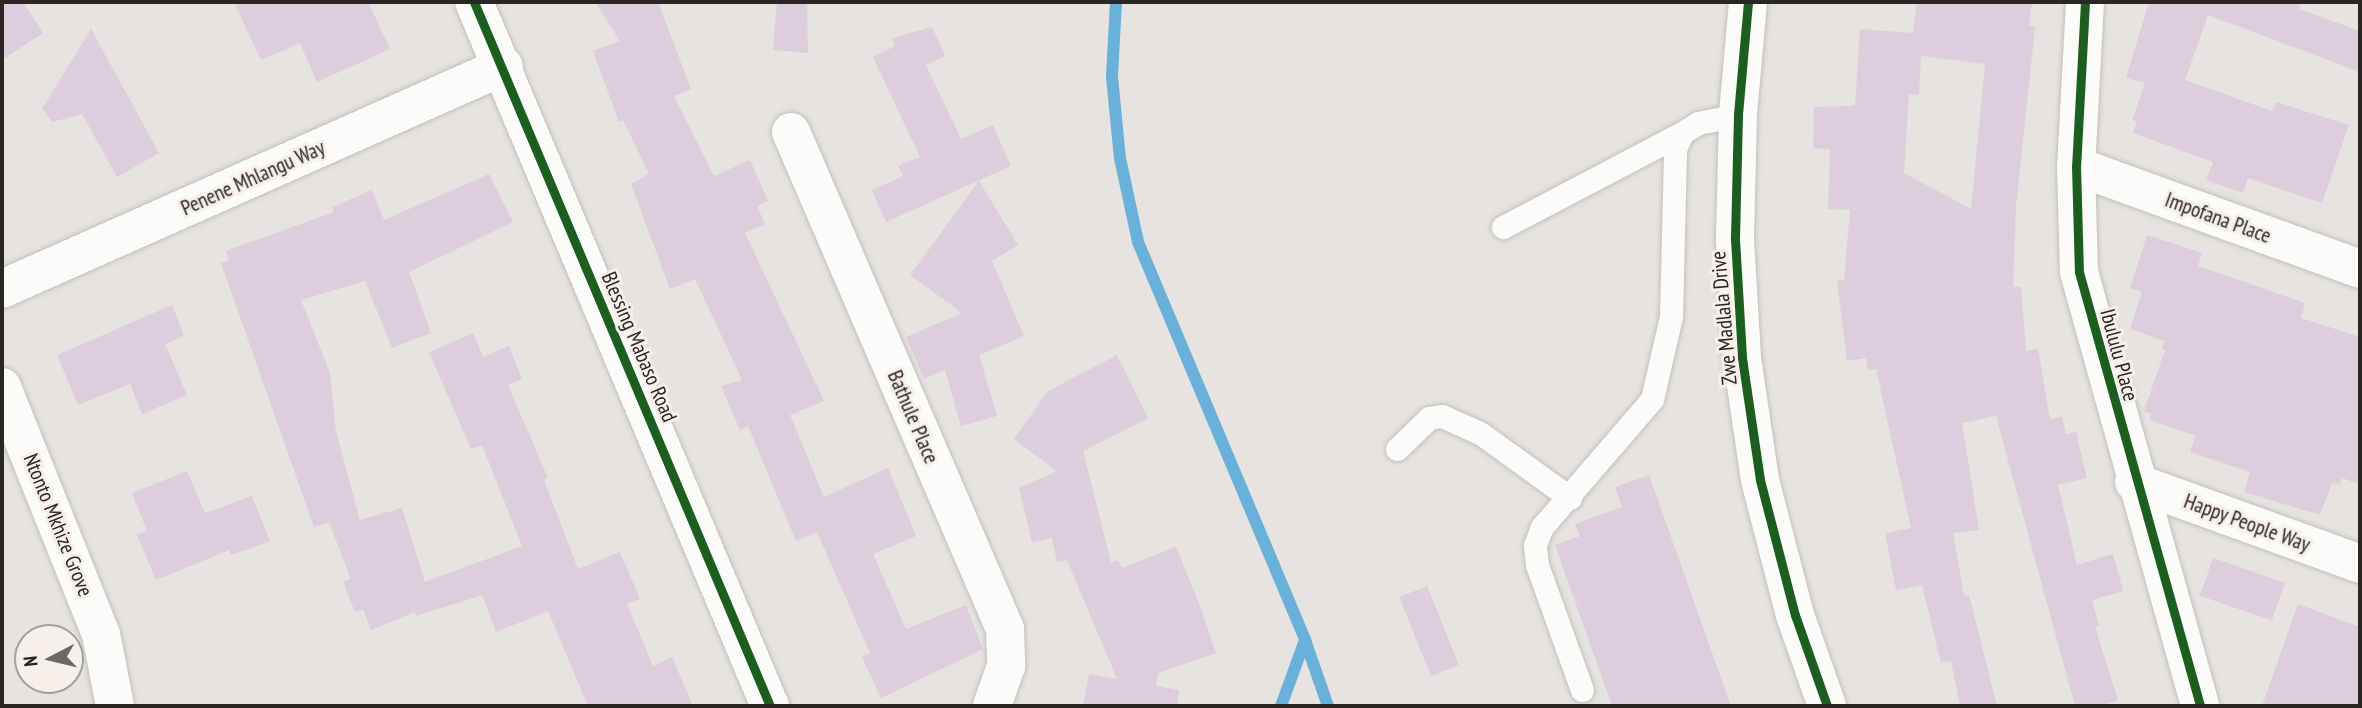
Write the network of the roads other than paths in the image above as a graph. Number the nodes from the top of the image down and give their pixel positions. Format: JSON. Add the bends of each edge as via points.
{"nodes":[{"id":1,"x":474,"y":2,"type":"edge"},
{"id":2,"x":1748,"y":2,"type":"edge"},
{"id":3,"x":2085,"y":2,"type":"edge"},
{"id":4,"x":504,"y":66,"type":"junction"},
{"id":5,"x":1738,"y":115,"type":"junction"},
{"id":6,"x":791,"y":132,"type":"dead end"},
{"id":7,"x":1682,"y":133,"type":"junction"},
{"id":8,"x":2076,"y":166,"type":"junction"},
{"id":9,"x":1503,"y":227,"type":"dead end"},
{"id":10,"x":2360,"y":270,"type":"edge"},
{"id":11,"x":2,"y":289,"type":"edge"},
{"id":12,"x":2,"y":387,"type":"edge"},
{"id":13,"x":1397,"y":449,"type":"dead end"},
{"id":14,"x":2134,"y":482,"type":"junction"},
{"id":15,"x":1570,"y":498,"type":"junction"},
{"id":16,"x":2360,"y":564,"type":"edge"},
{"id":17,"x":1583,"y":690,"type":"dead end"},
{"id":18,"x":115,"y":706,"type":"edge"},
{"id":19,"x":770,"y":706,"type":"edge"},
{"id":20,"x":992,"y":706,"type":"edge"},
{"id":21,"x":1826,"y":706,"type":"edge"},
{"id":22,"x":2200,"y":706,"type":"edge"}],
"edges":[{"from":1,"to":4,"type":"street","name":"Blessing Mabaso Road"},
{"from":2,"to":5,"type":"street","name":"Zwe Madlala Drive"},
{"from":3,"to":8,"type":"street","name":"Ibululu Place"},
{"from":4,"to":11,"type":"street","name":"Penene Mhlangu Way"},
{"from":4,"to":19,"type":"street","name":"Blessing Mabaso Road"},
{"from":5,"to":7,"type":"lane","via":[[1698,123]]},
{"from":5,"to":21,"type":"street","name":"Zwe Madlala Drive","via":[[1735,239],[1742,358],[1754,439],[1796,615]]},
{"from":6,"to":20,"type":"street","name":"Bathule Place","via":[[1004,629],[1006,666]]},
{"from":7,"to":9,"type":"lane"},
{"from":7,"to":15,"type":"lane","via":[[1675,149],[1671,317],[1665,359],[1652,399]]},
{"from":8,"to":10,"type":"street","name":"Impofana Place"},
{"from":8,"to":14,"type":"street","name":"Ibululu Place","via":[[2079,272]]},
{"from":12,"to":18,"type":"street","name":"Ntonto Mkhize Grove","via":[[102,634]]},
{"from":13,"to":15,"type":"lane","via":[[1429,418],[1442,415],[1480,433]]},
{"from":14,"to":16,"type":"street","name":"Happy People Way"},
{"from":14,"to":22,"type":"street","name":"Ibululu Place"},
{"from":15,"to":17,"type":"lane","via":[[1542,527],[1535,545],[1536,565]]}]}
